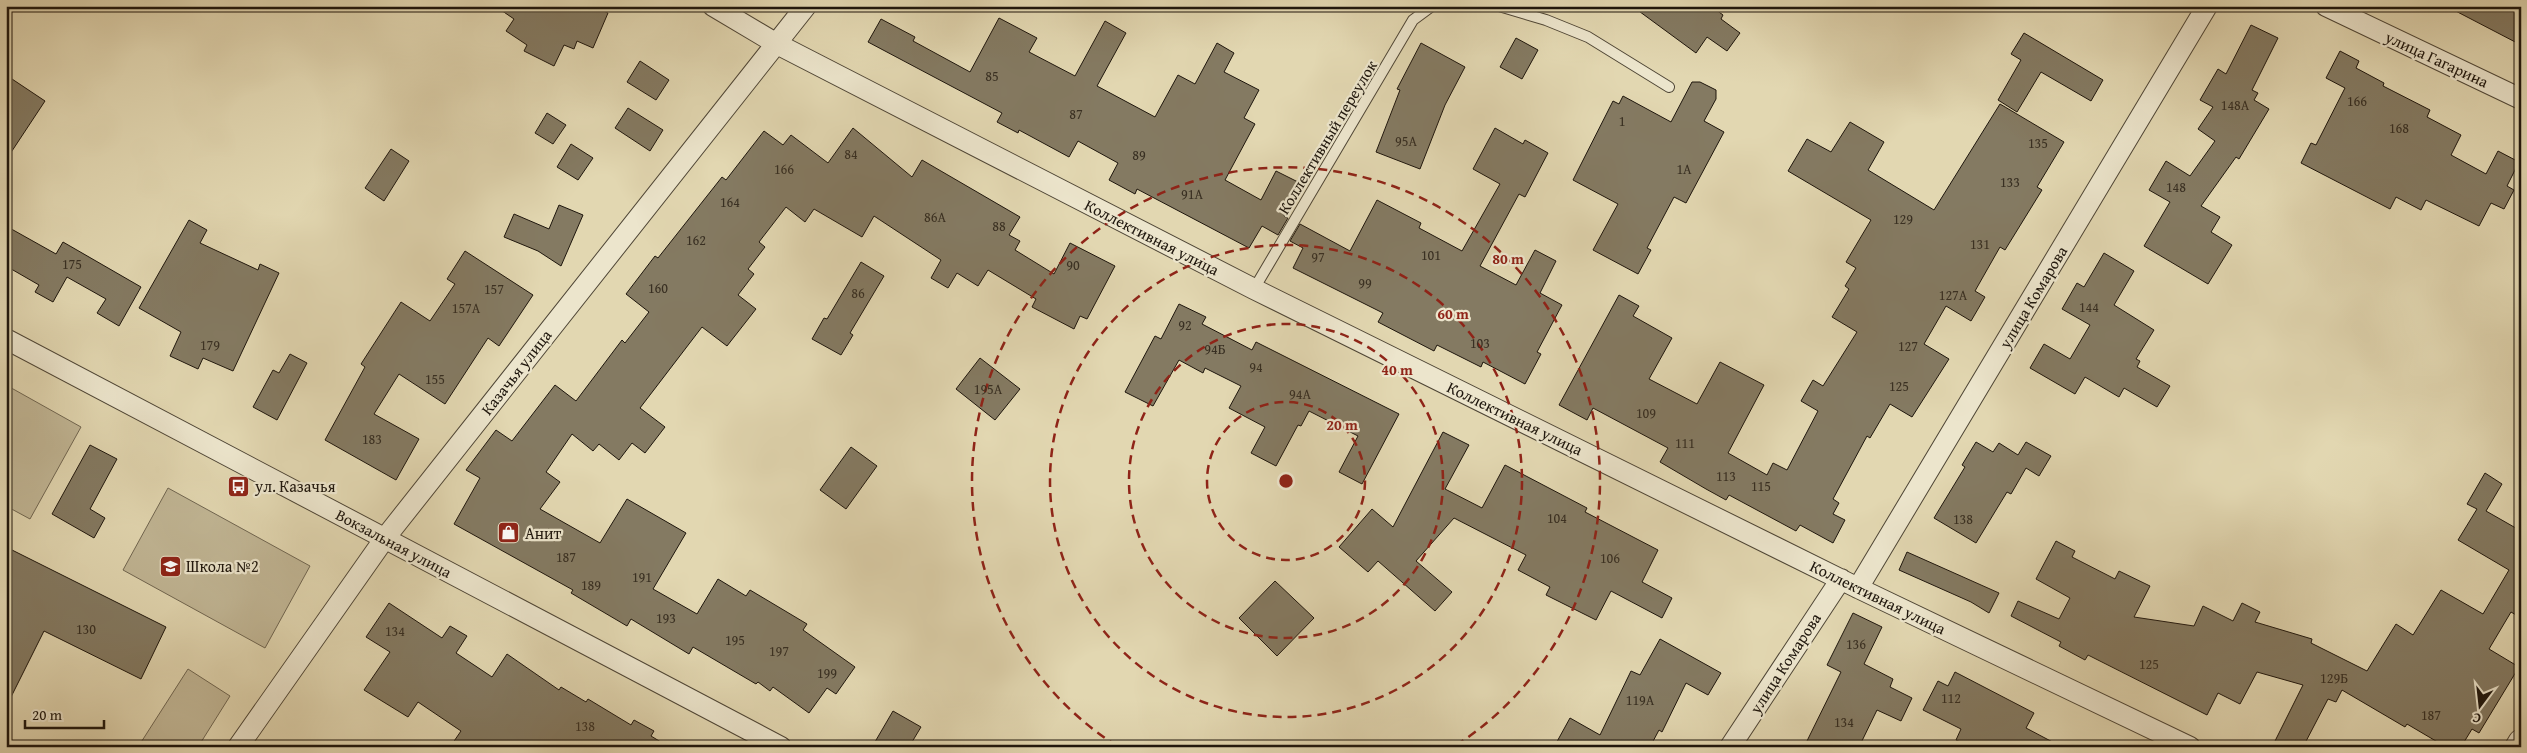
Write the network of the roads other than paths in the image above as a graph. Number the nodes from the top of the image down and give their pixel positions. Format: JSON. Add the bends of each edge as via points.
{"nodes":[{"id":1,"x":713,"y":6,"type":"edge"},
{"id":2,"x":806,"y":6,"type":"edge"},
{"id":3,"x":1432,"y":6,"type":"edge"},
{"id":4,"x":1500,"y":6,"type":"edge"},
{"id":5,"x":2208,"y":6,"type":"edge"},
{"id":6,"x":2326,"y":6,"type":"edge"},
{"id":7,"x":777,"y":44,"type":"junction"},
{"id":8,"x":1669,"y":87,"type":"dead end"},
{"id":9,"x":2521,"y":99,"type":"edge"},
{"id":10,"x":1254,"y":289,"type":"junction"},
{"id":11,"x":6,"y":339,"type":"edge"},
{"id":12,"x":385,"y":538,"type":"junction"},
{"id":13,"x":1849,"y":583,"type":"junction"},
{"id":14,"x":2521,"y":742,"type":"edge"},
{"id":15,"x":238,"y":747,"type":"edge"},
{"id":16,"x":781,"y":747,"type":"edge"},
{"id":17,"x":1730,"y":747,"type":"edge"},
{"id":18,"x":2190,"y":747,"type":"edge"},
{"id":19,"x":2518,"y":747,"type":"edge"}],
"edges":[{"from":1,"to":7,"type":"street","name":"Коллективная улица"},
{"from":2,"to":7,"type":"street","name":"Казачья улица"},
{"from":3,"to":10,"type":"lane","name":"Коллективный переулок","via":[[1413,20]]},
{"from":4,"to":8,"type":"lane","via":[[1588,37]]},
{"from":5,"to":13,"type":"street","name":"улица Комарова"},
{"from":6,"to":9,"type":"street","name":"улица Гагарина"},
{"from":7,"to":10,"type":"street","name":"Коллективная улица"},
{"from":7,"to":12,"type":"street","name":"Казачья улица"},
{"from":10,"to":13,"type":"street","name":"Коллективная улица"},
{"from":11,"to":12,"type":"street","name":"Вокзальная улица"},
{"from":12,"to":15,"type":"street","name":"Казачья улица"},
{"from":12,"to":16,"type":"street","name":"Вокзальная улица"},
{"from":13,"to":17,"type":"street","name":"улица Комарова"},
{"from":13,"to":18,"type":"street","name":"Коллективная улица"},
{"from":14,"to":19,"type":"street"}]}
